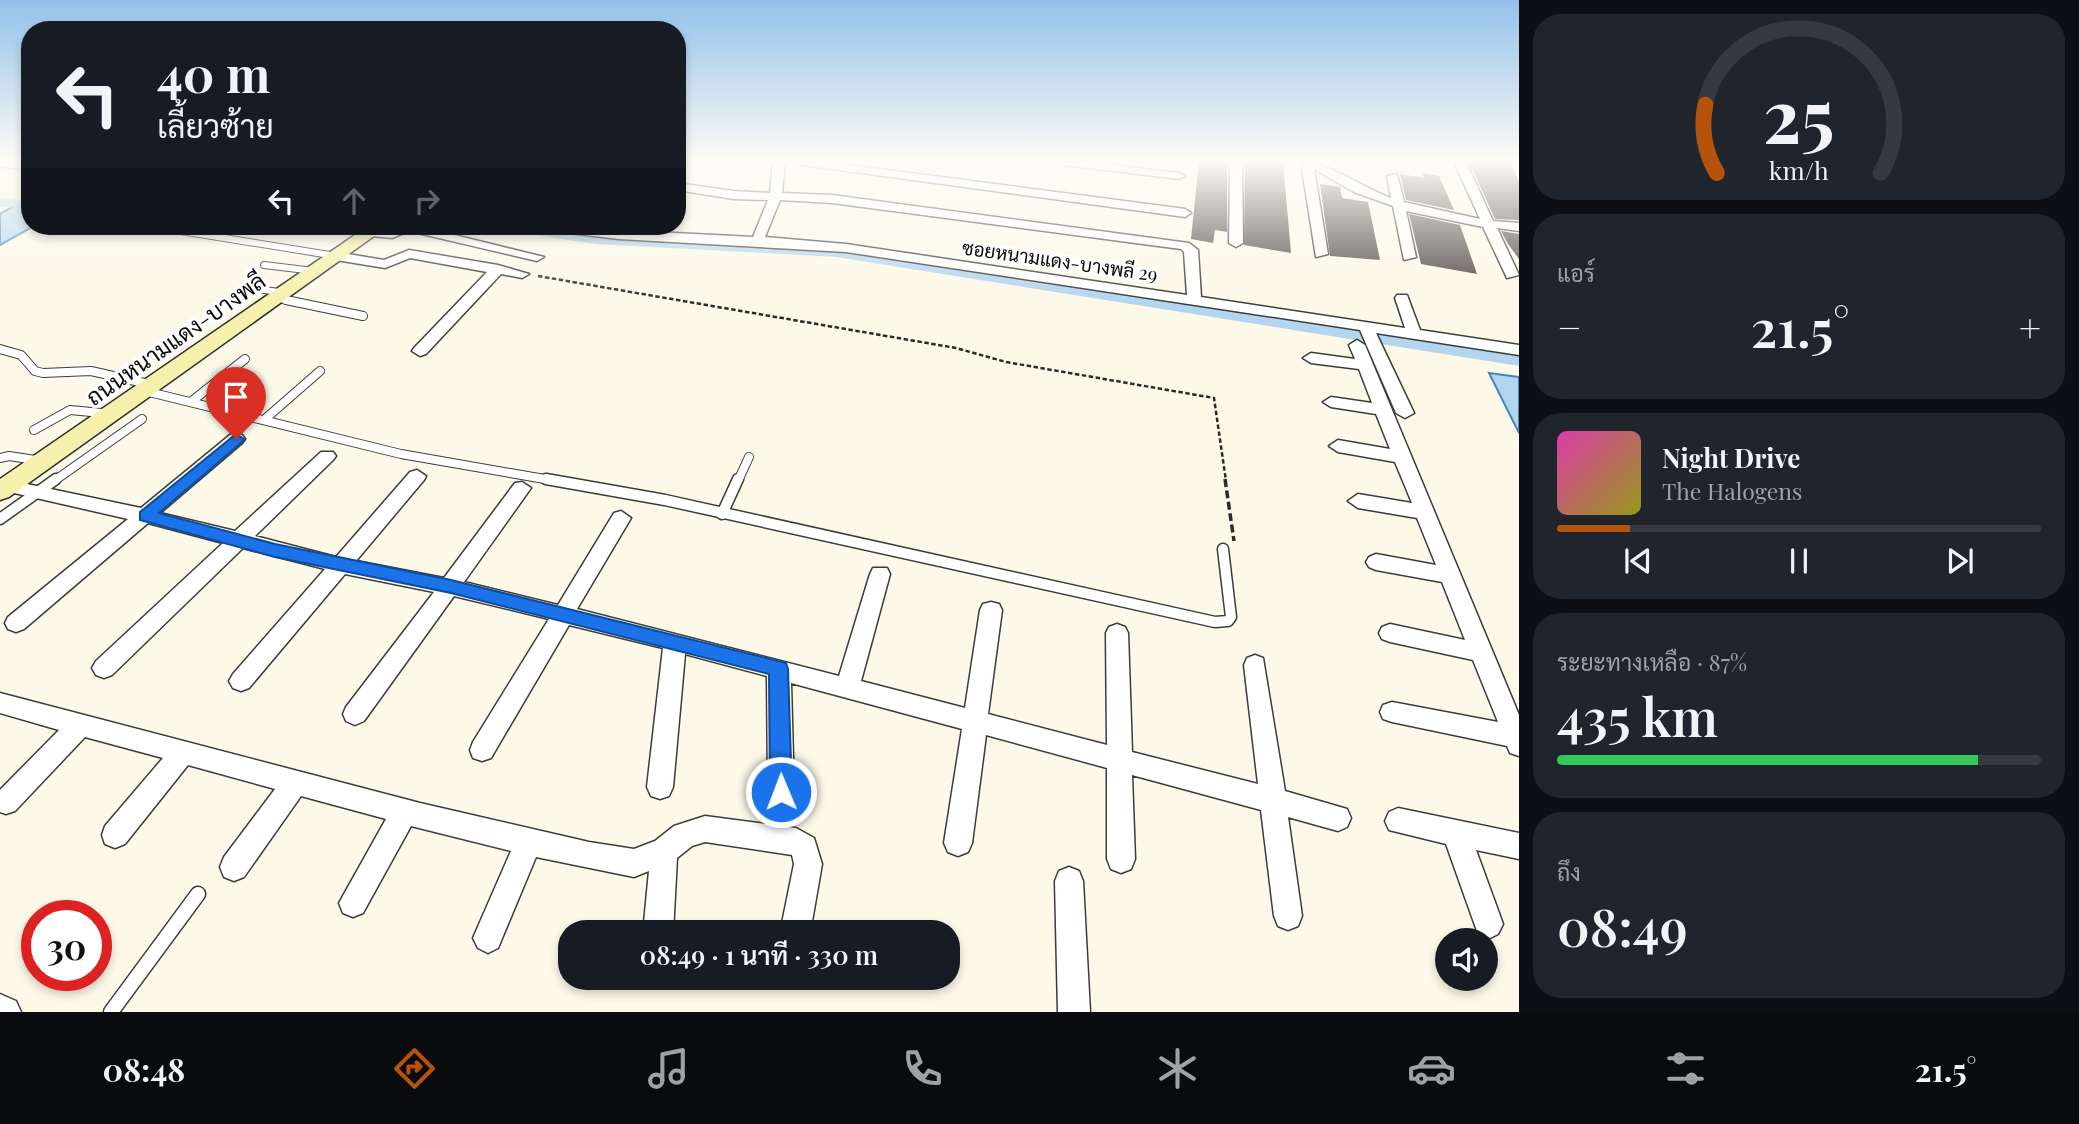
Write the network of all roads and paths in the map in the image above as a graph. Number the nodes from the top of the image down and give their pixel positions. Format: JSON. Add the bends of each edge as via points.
{"nodes":[{"id":1,"x":770,"y":209,"type":"edge"},
{"id":2,"x":908,"y":209,"type":"edge"},
{"id":3,"x":1164,"y":209,"type":"edge"},
{"id":4,"x":1236,"y":209,"type":"edge"},
{"id":5,"x":1314,"y":209,"type":"edge"},
{"id":6,"x":1400,"y":209,"type":"edge"},
{"id":7,"x":1424,"y":209,"type":"edge"},
{"id":8,"x":1480,"y":209,"type":"edge"},
{"id":9,"x":1185,"y":212,"type":"dead end"},
{"id":10,"x":1485,"y":222,"type":"junction"},
{"id":11,"x":1519,"y":228,"type":"edge"},
{"id":12,"x":206,"y":235,"type":"edge"},
{"id":13,"x":366,"y":235,"type":"edge"},
{"id":14,"x":443,"y":235,"type":"edge"},
{"id":15,"x":630,"y":235,"type":"edge"},
{"id":16,"x":758,"y":240,"type":"junction"},
{"id":17,"x":1236,"y":243,"type":"dead end"},
{"id":18,"x":1321,"y":254,"type":"dead end"},
{"id":19,"x":336,"y":256,"type":"junction"},
{"id":20,"x":537,"y":257,"type":"dead end"},
{"id":21,"x":1409,"y":257,"type":"dead end"},
{"id":22,"x":264,"y":265,"type":"dead end"},
{"id":23,"x":498,"y":270,"type":"junction"},
{"id":24,"x":314,"y":271,"type":"junction"},
{"id":25,"x":522,"y":274,"type":"joint"},
{"id":26,"x":1512,"y":275,"type":"dead end"},
{"id":27,"x":245,"y":287,"type":"dead end"},
{"id":28,"x":281,"y":295,"type":"junction"},
{"id":29,"x":1402,"y":298,"type":"dead end"},
{"id":30,"x":1194,"y":299,"type":"junction"},
{"id":31,"x":363,"y":316,"type":"dead end"},
{"id":32,"x":1366,"y":327,"type":"junction"},
{"id":33,"x":1414,"y":334,"type":"junction"},
{"id":34,"x":1357,"y":345,"type":"dead end"},
{"id":35,"x":0,"y":349,"type":"edge"},
{"id":36,"x":420,"y":351,"type":"dead end"},
{"id":37,"x":1519,"y":351,"type":"edge"},
{"id":38,"x":1311,"y":358,"type":"dead end"},
{"id":39,"x":245,"y":359,"type":"dead end"},
{"id":40,"x":1365,"y":365,"type":"junction"},
{"id":41,"x":320,"y":371,"type":"dead end"},
{"id":42,"x":149,"y":388,"type":"junction"},
{"id":43,"x":192,"y":401,"type":"junction"},
{"id":44,"x":1331,"y":402,"type":"dead end"},
{"id":45,"x":1381,"y":409,"type":"junction"},
{"id":46,"x":1405,"y":412,"type":"dead end"},
{"id":47,"x":112,"y":414,"type":"junction"},
{"id":48,"x":142,"y":419,"type":"dead end"},
{"id":49,"x":265,"y":419,"type":"junction"},
{"id":50,"x":34,"y":430,"type":"dead end"},
{"id":51,"x":236,"y":439,"type":"dead end"},
{"id":52,"x":1338,"y":446,"type":"dead end"},
{"id":53,"x":327,"y":456,"type":"dead end"},
{"id":54,"x":749,"y":457,"type":"dead end"},
{"id":55,"x":1401,"y":457,"type":"junction"},
{"id":56,"x":0,"y":458,"type":"edge"},
{"id":57,"x":43,"y":461,"type":"junction"},
{"id":58,"x":417,"y":476,"type":"dead end"},
{"id":59,"x":522,"y":488,"type":"dead end"},
{"id":60,"x":4,"y":489,"type":"edge"},
{"id":61,"x":40,"y":492,"type":"junction"},
{"id":62,"x":1358,"y":500,"type":"dead end"},
{"id":63,"x":1423,"y":512,"type":"junction"},
{"id":64,"x":722,"y":514,"type":"junction"},
{"id":65,"x":146,"y":516,"type":"junction"},
{"id":66,"x":621,"y":518,"type":"dead end"},
{"id":67,"x":0,"y":519,"type":"edge"},
{"id":68,"x":237,"y":541,"type":"junction"},
{"id":69,"x":1234,"y":542,"type":"dead end"},
{"id":70,"x":1223,"y":549,"type":"dead end"},
{"id":71,"x":1376,"y":562,"type":"dead end"},
{"id":72,"x":340,"y":565,"type":"junction"},
{"id":73,"x":880,"y":574,"type":"dead end"},
{"id":74,"x":1448,"y":575,"type":"junction"},
{"id":75,"x":451,"y":587,"type":"junction"},
{"id":76,"x":991,"y":610,"type":"dead end"},
{"id":77,"x":561,"y":614,"type":"junction"},
{"id":78,"x":16,"y":623,"type":"dead end"},
{"id":79,"x":1390,"y":633,"type":"dead end"},
{"id":80,"x":1117,"y":634,"type":"dead end"},
{"id":81,"x":675,"y":642,"type":"junction"},
{"id":82,"x":1479,"y":652,"type":"junction"},
{"id":83,"x":1255,"y":665,"type":"dead end"},
{"id":84,"x":104,"y":668,"type":"dead end"},
{"id":85,"x":779,"y":669,"type":"junction"},
{"id":86,"x":241,"y":681,"type":"dead end"},
{"id":87,"x":848,"y":686,"type":"junction"},
{"id":88,"x":0,"y":703,"type":"edge"},
{"id":89,"x":1392,"y":712,"type":"dead end"},
{"id":90,"x":355,"y":714,"type":"dead end"},
{"id":91,"x":976,"y":724,"type":"junction"},
{"id":92,"x":80,"y":725,"type":"junction"},
{"id":93,"x":1516,"y":740,"type":"edge"},
{"id":94,"x":482,"y":750,"type":"dead end"},
{"id":95,"x":184,"y":751,"type":"junction"},
{"id":96,"x":1120,"y":761,"type":"junction"},
{"id":97,"x":296,"y":781,"type":"junction"},
{"id":98,"x":660,"y":788,"type":"dead end"},
{"id":99,"x":781,"y":792,"type":"dead end"},
{"id":100,"x":1273,"y":799,"type":"junction"},
{"id":101,"x":6,"y":802,"type":"dead end"},
{"id":102,"x":405,"y":812,"type":"junction"},
{"id":103,"x":1338,"y":818,"type":"dead end"},
{"id":104,"x":1398,"y":821,"type":"dead end"},
{"id":105,"x":1456,"y":833,"type":"junction"},
{"id":106,"x":115,"y":835,"type":"dead end"},
{"id":107,"x":528,"y":842,"type":"junction"},
{"id":108,"x":958,"y":843,"type":"dead end"},
{"id":109,"x":1519,"y":846,"type":"edge"},
{"id":110,"x":664,"y":851,"type":"junction"},
{"id":111,"x":1121,"y":859,"type":"dead end"},
{"id":112,"x":234,"y":867,"type":"dead end"},
{"id":113,"x":1069,"y":881,"type":"dead end"},
{"id":114,"x":198,"y":894,"type":"dead end"},
{"id":115,"x":353,"y":904,"type":"dead end"},
{"id":116,"x":1288,"y":916,"type":"dead end"},
{"id":117,"x":659,"y":920,"type":"edge"},
{"id":118,"x":797,"y":920,"type":"edge"},
{"id":119,"x":1488,"y":924,"type":"dead end"},
{"id":120,"x":488,"y":938,"type":"dead end"},
{"id":121,"x":111,"y":1012,"type":"edge"},
{"id":122,"x":1074,"y":1012,"type":"edge"}],
"edges":[{"from":1,"to":16,"type":"street"},
{"from":2,"to":30,"type":"street","via":[[1189,247]]},
{"from":3,"to":9,"type":"street"},
{"from":4,"to":17,"type":"street"},
{"from":5,"to":18,"type":"street"},
{"from":6,"to":21,"type":"street"},
{"from":7,"to":10,"type":"street"},
{"from":8,"to":10,"type":"street"},
{"from":10,"to":11,"type":"street"},
{"from":10,"to":26,"type":"street"},
{"from":12,"to":19,"type":"lane"},
{"from":13,"to":19,"type":"main road","name":"ถนนหนามแดง-บางพลี"},
{"from":14,"to":20,"type":"street"},
{"from":15,"to":16,"type":"street","name":"ซอยหนามแดง-บางพลี 29"},
{"from":16,"to":30,"type":"street","name":"ซอยหนามแดง-บางพลี 29","via":[[846,248]]},
{"from":19,"to":23,"type":"street","via":[[384,264],[409,254]]},
{"from":19,"to":24,"type":"main road","name":"ถนนหนามแดง-บางพลี"},
{"from":22,"to":24,"type":"lane"},
{"from":23,"to":25,"type":"street"},
{"from":23,"to":36,"type":"street"},
{"from":24,"to":28,"type":"main road","name":"ถนนหนามแดง-บางพลี"},
{"from":25,"to":69,"type":"path","via":[[956,348],[1006,362],[1214,398]]},
{"from":27,"to":28,"type":"lane"},
{"from":28,"to":31,"type":"lane"},
{"from":28,"to":42,"type":"main road","name":"ถนนหนามแดง-บางพลี"},
{"from":29,"to":33,"type":"street"},
{"from":30,"to":32,"type":"street","name":"ซอยหนามแดง-บางพลี 29"},
{"from":32,"to":33,"type":"street","name":"ซอยหนามแดง-บางพลี 29"},
{"from":32,"to":46,"type":"street"},
{"from":33,"to":37,"type":"street","name":"ซอยหนามแดง-บางพลี 29"},
{"from":34,"to":40,"type":"street"},
{"from":35,"to":42,"type":"lane","via":[[21,355],[44,373],[91,371]]},
{"from":38,"to":40,"type":"street"},
{"from":39,"to":43,"type":"lane"},
{"from":40,"to":45,"type":"street"},
{"from":41,"to":49,"type":"lane"},
{"from":42,"to":43,"type":"lane"},
{"from":42,"to":47,"type":"main road","name":"ถนนหนามแดง-บางพลี"},
{"from":43,"to":49,"type":"lane"},
{"from":44,"to":45,"type":"street"},
{"from":45,"to":55,"type":"street"},
{"from":47,"to":50,"type":"lane","via":[[68,408]]},
{"from":47,"to":57,"type":"main road","name":"ถนนหนามแดง-บางพลี"},
{"from":48,"to":61,"type":"lane"},
{"from":49,"to":64,"type":"lane","via":[[401,454],[641,495]]},
{"from":51,"to":65,"type":"street"},
{"from":52,"to":55,"type":"street"},
{"from":53,"to":68,"type":"street"},
{"from":54,"to":64,"type":"lane"},
{"from":55,"to":63,"type":"street"},
{"from":56,"to":57,"type":"lane"},
{"from":57,"to":60,"type":"main road","name":"ถนนหนามแดง-บางพลี"},
{"from":58,"to":72,"type":"street"},
{"from":59,"to":75,"type":"street"},
{"from":60,"to":61,"type":"street"},
{"from":61,"to":65,"type":"street"},
{"from":61,"to":67,"type":"lane"},
{"from":62,"to":63,"type":"street"},
{"from":63,"to":74,"type":"street"},
{"from":64,"to":70,"type":"lane","via":[[1214,622],[1231,617]]},
{"from":65,"to":68,"type":"street"},
{"from":65,"to":78,"type":"street"},
{"from":66,"to":77,"type":"street"},
{"from":68,"to":72,"type":"street"},
{"from":68,"to":84,"type":"street"},
{"from":71,"to":74,"type":"street"},
{"from":72,"to":75,"type":"street"},
{"from":72,"to":86,"type":"street"},
{"from":73,"to":87,"type":"street"},
{"from":74,"to":82,"type":"street"},
{"from":75,"to":77,"type":"street"},
{"from":75,"to":90,"type":"street"},
{"from":76,"to":91,"type":"street"},
{"from":77,"to":81,"type":"street"},
{"from":77,"to":94,"type":"street"},
{"from":79,"to":82,"type":"street"},
{"from":80,"to":96,"type":"street"},
{"from":81,"to":85,"type":"street"},
{"from":81,"to":98,"type":"street"},
{"from":82,"to":93,"type":"street"},
{"from":83,"to":100,"type":"street"},
{"from":85,"to":87,"type":"street"},
{"from":85,"to":99,"type":"street"},
{"from":87,"to":91,"type":"street"},
{"from":88,"to":92,"type":"street"},
{"from":89,"to":93,"type":"street"},
{"from":91,"to":96,"type":"street"},
{"from":91,"to":108,"type":"street"},
{"from":92,"to":95,"type":"street"},
{"from":92,"to":101,"type":"street"},
{"from":95,"to":97,"type":"street"},
{"from":95,"to":106,"type":"street"},
{"from":96,"to":100,"type":"street"},
{"from":96,"to":111,"type":"street"},
{"from":97,"to":102,"type":"street"},
{"from":97,"to":112,"type":"street"},
{"from":100,"to":103,"type":"street"},
{"from":100,"to":116,"type":"street"},
{"from":102,"to":107,"type":"street"},
{"from":102,"to":115,"type":"street"},
{"from":104,"to":105,"type":"street"},
{"from":105,"to":109,"type":"street"},
{"from":105,"to":119,"type":"street"},
{"from":107,"to":110,"type":"street","via":[[634,863]]},
{"from":107,"to":120,"type":"street"},
{"from":110,"to":117,"type":"street"},
{"from":110,"to":118,"type":"street","via":[[684,835],[705,829],[796,841],[804,847],[808,864]]},
{"from":113,"to":122,"type":"street"},
{"from":114,"to":121,"type":"lane"}]}
